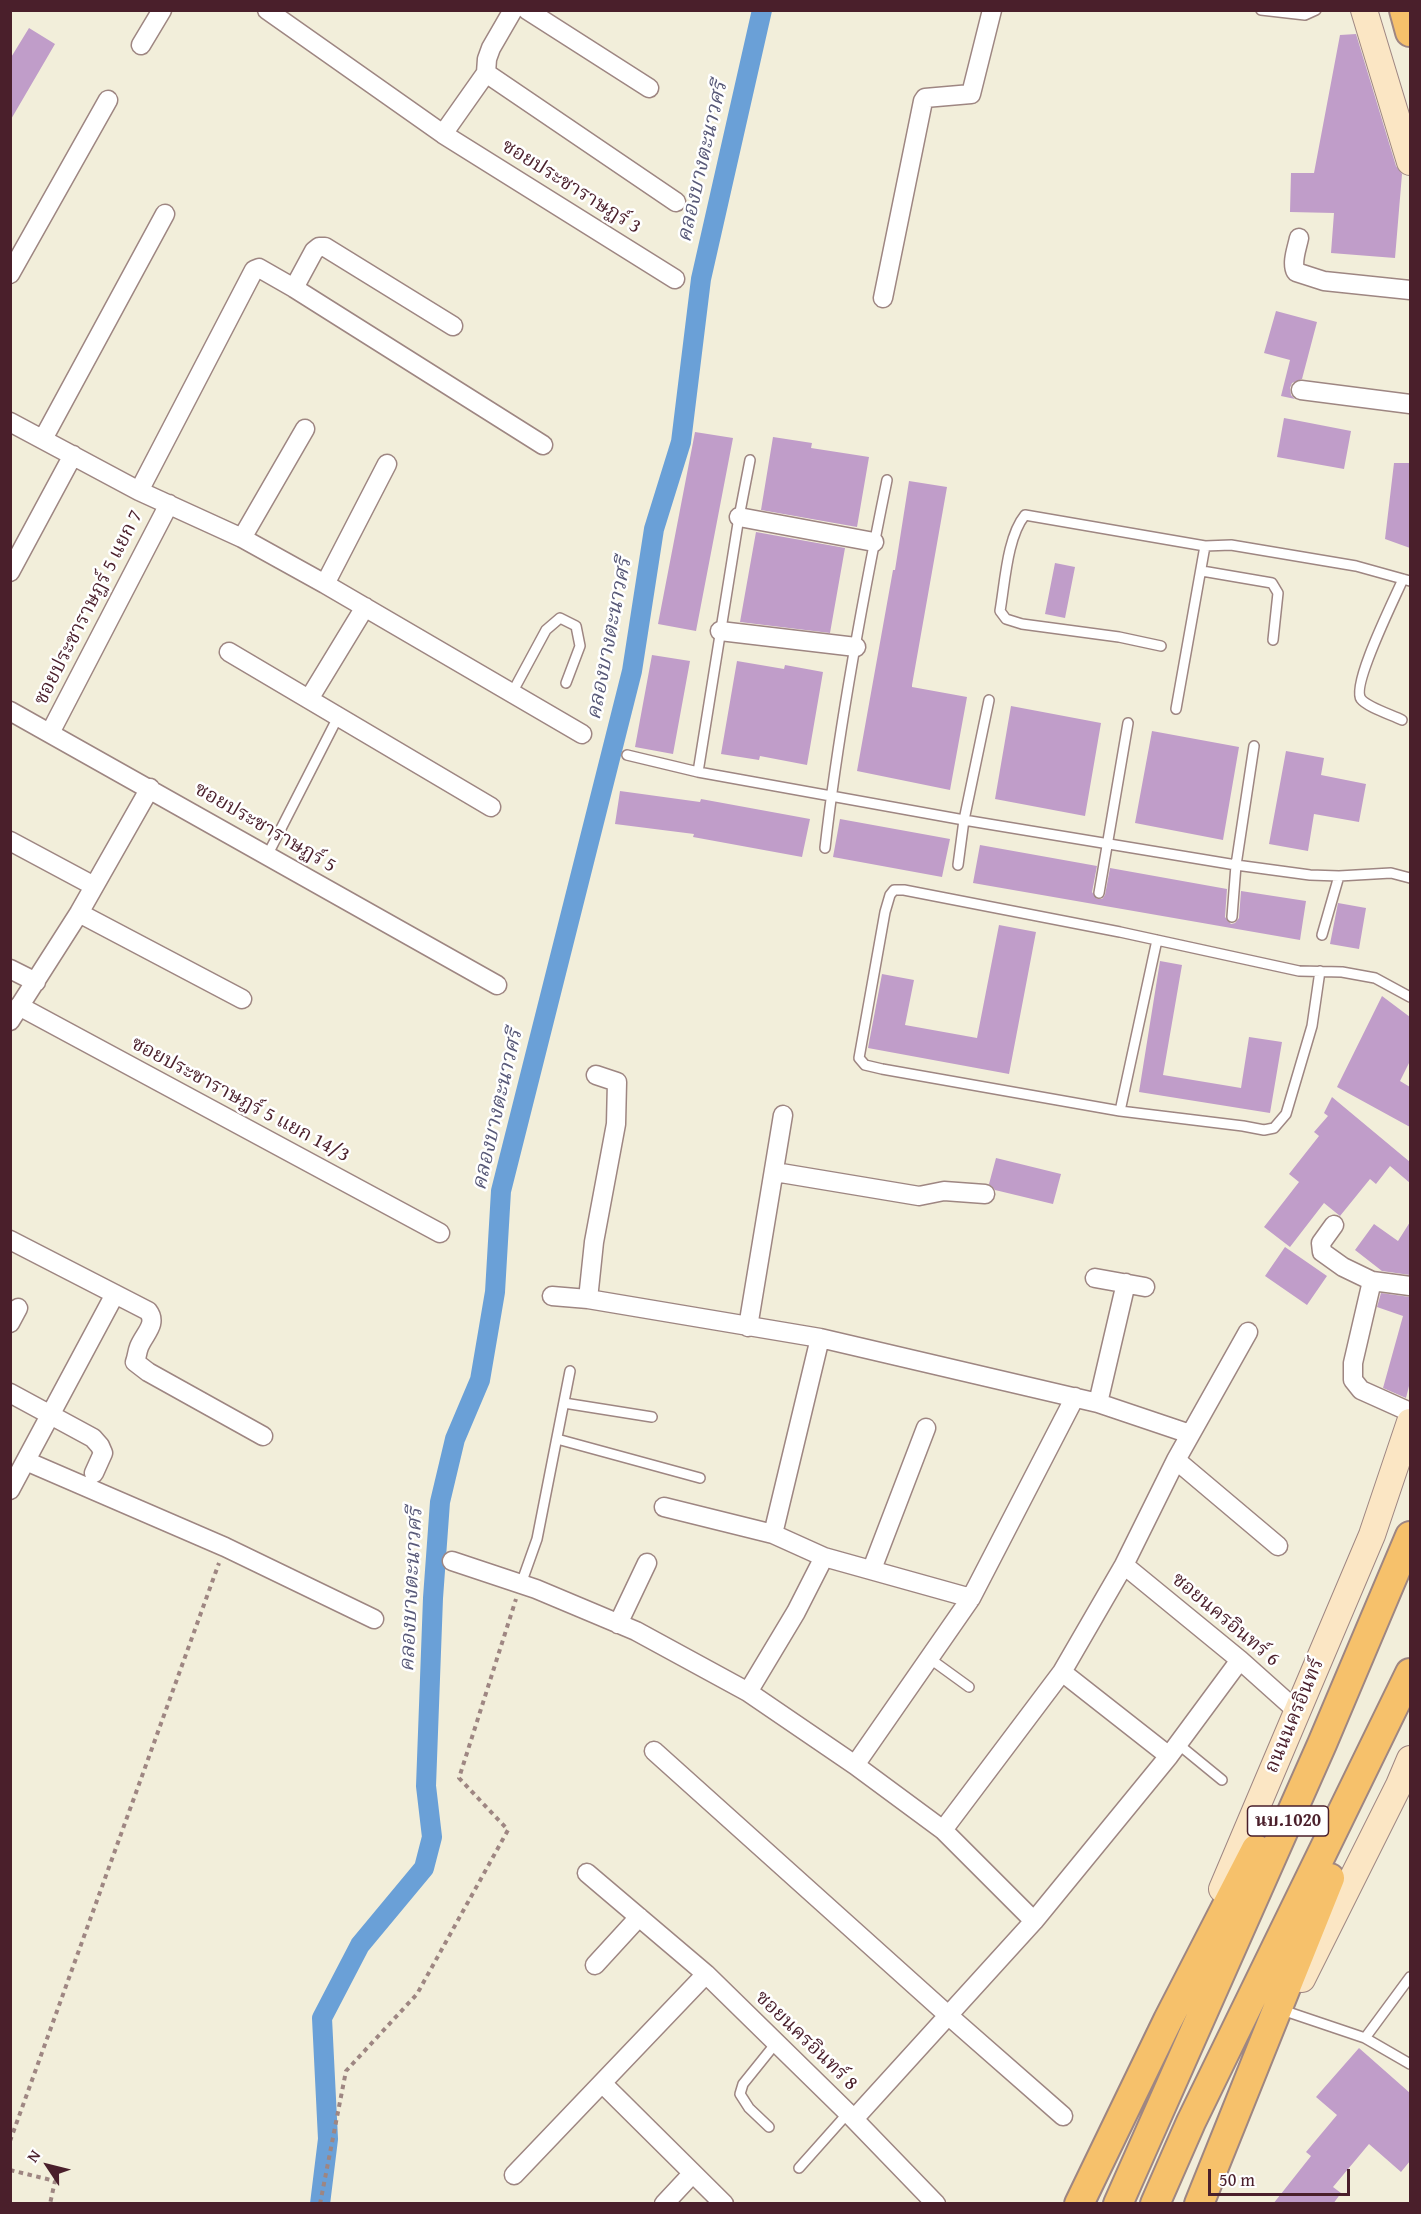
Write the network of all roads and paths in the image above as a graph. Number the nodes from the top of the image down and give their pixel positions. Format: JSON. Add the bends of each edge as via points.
{"nodes":[{"id":1,"x":162,"y":10,"type":"edge"},
{"id":2,"x":267,"y":10,"type":"edge"},
{"id":3,"x":513,"y":10,"type":"edge"},
{"id":4,"x":527,"y":10,"type":"edge"},
{"id":5,"x":992,"y":10,"type":"edge"},
{"id":6,"x":1261,"y":10,"type":"edge"},
{"id":7,"x":1316,"y":10,"type":"edge"},
{"id":8,"x":1364,"y":10,"type":"edge"},
{"id":9,"x":1404,"y":10,"type":"edge"},
{"id":10,"x":1410,"y":32,"type":"edge"},
{"id":11,"x":141,"y":45,"type":"dead end"},
{"id":12,"x":486,"y":73,"type":"junction"},
{"id":13,"x":649,"y":88,"type":"dead end"},
{"id":14,"x":108,"y":100,"type":"dead end"},
{"id":15,"x":443,"y":134,"type":"junction"},
{"id":16,"x":1410,"y":162,"type":"edge"},
{"id":17,"x":676,"y":202,"type":"dead end"},
{"id":18,"x":165,"y":214,"type":"dead end"},
{"id":19,"x":1299,"y":238,"type":"dead end"},
{"id":20,"x":10,"y":274,"type":"edge"},
{"id":21,"x":675,"y":279,"type":"dead end"},
{"id":22,"x":294,"y":288,"type":"junction"},
{"id":23,"x":1410,"y":290,"type":"edge"},
{"id":24,"x":883,"y":298,"type":"dead end"},
{"id":25,"x":453,"y":326,"type":"dead end"},
{"id":26,"x":1301,"y":390,"type":"dead end"},
{"id":27,"x":1410,"y":404,"type":"edge"},
{"id":28,"x":10,"y":422,"type":"edge"},
{"id":29,"x":305,"y":429,"type":"dead end"},
{"id":30,"x":43,"y":439,"type":"junction"},
{"id":31,"x":543,"y":445,"type":"dead end"},
{"id":32,"x":73,"y":455,"type":"junction"},
{"id":33,"x":750,"y":460,"type":"dead end"},
{"id":34,"x":387,"y":464,"type":"dead end"},
{"id":35,"x":887,"y":480,"type":"dead end"},
{"id":36,"x":139,"y":491,"type":"junction"},
{"id":37,"x":169,"y":504,"type":"junction"},
{"id":38,"x":739,"y":517,"type":"junction"},
{"id":39,"x":242,"y":538,"type":"junction"},
{"id":40,"x":874,"y":542,"type":"junction"},
{"id":41,"x":1205,"y":546,"type":"junction"},
{"id":42,"x":1202,"y":571,"type":"junction"},
{"id":43,"x":10,"y":572,"type":"edge"},
{"id":44,"x":1407,"y":580,"type":"edge"},
{"id":45,"x":325,"y":584,"type":"junction"},
{"id":46,"x":365,"y":607,"type":"junction"},
{"id":47,"x":720,"y":631,"type":"junction"},
{"id":48,"x":1273,"y":640,"type":"dead end"},
{"id":49,"x":1161,"y":646,"type":"dead end"},
{"id":50,"x":855,"y":647,"type":"junction"},
{"id":51,"x":229,"y":652,"type":"dead end"},
{"id":52,"x":566,"y":683,"type":"dead end"},
{"id":53,"x":512,"y":693,"type":"junction"},
{"id":54,"x":309,"y":699,"type":"junction"},
{"id":55,"x":989,"y":700,"type":"dead end"},
{"id":56,"x":1176,"y":709,"type":"dead end"},
{"id":57,"x":10,"y":711,"type":"edge"},
{"id":58,"x":338,"y":717,"type":"junction"},
{"id":59,"x":1402,"y":720,"type":"dead end"},
{"id":60,"x":1128,"y":723,"type":"dead end"},
{"id":61,"x":50,"y":733,"type":"junction"},
{"id":62,"x":582,"y":734,"type":"dead end"},
{"id":63,"x":1254,"y":746,"type":"dead end"},
{"id":64,"x":627,"y":755,"type":"dead end"},
{"id":65,"x":698,"y":772,"type":"junction"},
{"id":66,"x":150,"y":788,"type":"junction"},
{"id":67,"x":831,"y":795,"type":"junction"},
{"id":68,"x":491,"y":807,"type":"dead end"},
{"id":69,"x":964,"y":820,"type":"junction"},
{"id":70,"x":10,"y":841,"type":"edge"},
{"id":71,"x":1106,"y":844,"type":"junction"},
{"id":72,"x":825,"y":848,"type":"dead end"},
{"id":73,"x":267,"y":856,"type":"junction"},
{"id":74,"x":958,"y":865,"type":"dead end"},
{"id":75,"x":1236,"y":865,"type":"junction"},
{"id":76,"x":1338,"y":876,"type":"junction"},
{"id":77,"x":1410,"y":878,"type":"edge"},
{"id":78,"x":94,"y":886,"type":"junction"},
{"id":79,"x":1100,"y":893,"type":"dead end"},
{"id":80,"x":79,"y":913,"type":"junction"},
{"id":81,"x":1232,"y":917,"type":"dead end"},
{"id":82,"x":1322,"y":935,"type":"dead end"},
{"id":83,"x":1157,"y":940,"type":"junction"},
{"id":84,"x":10,"y":969,"type":"edge"},
{"id":85,"x":1320,"y":971,"type":"junction"},
{"id":86,"x":36,"y":982,"type":"junction"},
{"id":87,"x":497,"y":985,"type":"dead end"},
{"id":88,"x":1410,"y":997,"type":"edge"},
{"id":89,"x":242,"y":999,"type":"dead end"},
{"id":90,"x":15,"y":1014,"type":"edge"},
{"id":91,"x":596,"y":1075,"type":"dead end"},
{"id":92,"x":1120,"y":1112,"type":"junction"},
{"id":93,"x":783,"y":1115,"type":"dead end"},
{"id":94,"x":775,"y":1172,"type":"junction"},
{"id":95,"x":985,"y":1194,"type":"dead end"},
{"id":96,"x":1334,"y":1225,"type":"dead end"},
{"id":97,"x":440,"y":1233,"type":"dead end"},
{"id":98,"x":10,"y":1240,"type":"edge"},
{"id":99,"x":1095,"y":1278,"type":"dead end"},
{"id":100,"x":1372,"y":1281,"type":"junction"},
{"id":101,"x":1126,"y":1283,"type":"junction"},
{"id":102,"x":1410,"y":1286,"type":"edge"},
{"id":103,"x":1145,"y":1287,"type":"dead end"},
{"id":104,"x":115,"y":1294,"type":"junction"},
{"id":105,"x":552,"y":1296,"type":"dead end"},
{"id":106,"x":588,"y":1299,"type":"junction"},
{"id":107,"x":748,"y":1327,"type":"junction"},
{"id":108,"x":1248,"y":1332,"type":"dead end"},
{"id":109,"x":820,"y":1338,"type":"junction"},
{"id":110,"x":570,"y":1371,"type":"dead end"},
{"id":111,"x":10,"y":1393,"type":"edge"},
{"id":112,"x":1075,"y":1397,"type":"junction"},
{"id":113,"x":564,"y":1403,"type":"junction"},
{"id":114,"x":1098,"y":1403,"type":"junction"},
{"id":115,"x":1410,"y":1412,"type":"edge"},
{"id":116,"x":51,"y":1414,"type":"junction"},
{"id":117,"x":652,"y":1417,"type":"dead end"},
{"id":118,"x":1410,"y":1422,"type":"edge"},
{"id":119,"x":926,"y":1428,"type":"dead end"},
{"id":120,"x":1190,"y":1434,"type":"junction"},
{"id":121,"x":262,"y":1436,"type":"dead end"},
{"id":122,"x":557,"y":1439,"type":"junction"},
{"id":123,"x":1176,"y":1460,"type":"junction"},
{"id":124,"x":26,"y":1461,"type":"junction"},
{"id":125,"x":94,"y":1473,"type":"dead end"},
{"id":126,"x":700,"y":1478,"type":"dead end"},
{"id":127,"x":10,"y":1490,"type":"edge"},
{"id":128,"x":664,"y":1508,"type":"dead end"},
{"id":129,"x":774,"y":1534,"type":"junction"},
{"id":130,"x":1410,"y":1536,"type":"edge"},
{"id":131,"x":1278,"y":1546,"type":"dead end"},
{"id":132,"x":225,"y":1547,"type":"junction"},
{"id":133,"x":824,"y":1557,"type":"junction"},
{"id":134,"x":452,"y":1561,"type":"dead end"},
{"id":135,"x":646,"y":1563,"type":"dead end"},
{"id":136,"x":1124,"y":1565,"type":"junction"},
{"id":137,"x":872,"y":1569,"type":"junction"},
{"id":138,"x":521,"y":1584,"type":"junction"},
{"id":139,"x":971,"y":1598,"type":"junction"},
{"id":140,"x":374,"y":1619,"type":"dead end"},
{"id":141,"x":618,"y":1624,"type":"junction"},
{"id":142,"x":929,"y":1658,"type":"junction"},
{"id":143,"x":1240,"y":1660,"type":"junction"},
{"id":144,"x":1062,"y":1672,"type":"junction"},
{"id":145,"x":1410,"y":1673,"type":"edge"},
{"id":146,"x":969,"y":1687,"type":"dead end"},
{"id":147,"x":748,"y":1692,"type":"junction"},
{"id":148,"x":1297,"y":1711,"type":"junction"},
{"id":149,"x":1322,"y":1744,"type":"junction"},
{"id":150,"x":1174,"y":1750,"type":"junction"},
{"id":151,"x":654,"y":1751,"type":"dead end"},
{"id":152,"x":1410,"y":1759,"type":"edge"},
{"id":153,"x":855,"y":1765,"type":"junction"},
{"id":154,"x":1360,"y":1776,"type":"junction"},
{"id":155,"x":1222,"y":1780,"type":"dead end"},
{"id":156,"x":943,"y":1830,"type":"junction"},
{"id":157,"x":587,"y":1873,"type":"dead end"},
{"id":158,"x":639,"y":1917,"type":"junction"},
{"id":159,"x":1034,"y":1921,"type":"junction"},
{"id":160,"x":595,"y":1965,"type":"dead end"},
{"id":161,"x":706,"y":1974,"type":"junction"},
{"id":162,"x":1410,"y":1977,"type":"edge"},
{"id":163,"x":1285,"y":2011,"type":"junction"},
{"id":164,"x":949,"y":2016,"type":"junction"},
{"id":165,"x":1168,"y":2020,"type":"junction"},
{"id":166,"x":1365,"y":2038,"type":"junction"},
{"id":167,"x":776,"y":2043,"type":"junction"},
{"id":168,"x":1410,"y":2064,"type":"edge"},
{"id":169,"x":602,"y":2083,"type":"junction"},
{"id":170,"x":851,"y":2116,"type":"junction"},
{"id":171,"x":1063,"y":2116,"type":"dead end"},
{"id":172,"x":769,"y":2127,"type":"dead end"},
{"id":173,"x":10,"y":2141,"type":"edge"},
{"id":174,"x":1223,"y":2144,"type":"junction"},
{"id":175,"x":799,"y":2168,"type":"dead end"},
{"id":176,"x":10,"y":2170,"type":"edge"},
{"id":177,"x":692,"y":2174,"type":"junction"},
{"id":178,"x":514,"y":2175,"type":"dead end"},
{"id":179,"x":50,"y":2204,"type":"edge"},
{"id":180,"x":320,"y":2204,"type":"edge"},
{"id":181,"x":664,"y":2204,"type":"edge"},
{"id":182,"x":724,"y":2204,"type":"edge"},
{"id":183,"x":936,"y":2204,"type":"edge"},
{"id":184,"x":1079,"y":2204,"type":"edge"},
{"id":185,"x":1118,"y":2204,"type":"edge"},
{"id":186,"x":1155,"y":2204,"type":"edge"},
{"id":187,"x":1199,"y":2204,"type":"edge"}],
"edges":[{"from":1,"to":11,"type":"street"},
{"from":2,"to":15,"type":"street","name":"ซอยประชาราษฏร์ 3"},
{"from":3,"to":12,"type":"street","via":[[491,48]]},
{"from":4,"to":13,"type":"street"},
{"from":5,"to":24,"type":"street","via":[[972,94],[923,101]]},
{"from":6,"to":7,"type":"lane","via":[[1305,15]]},
{"from":8,"to":16,"type":"main road"},
{"from":9,"to":10,"type":"main road"},
{"from":12,"to":15,"type":"street"},
{"from":12,"to":17,"type":"street"},
{"from":14,"to":20,"type":"street"},
{"from":15,"to":21,"type":"street","name":"ซอยประชาราษฏร์ 3"},
{"from":18,"to":30,"type":"street"},
{"from":19,"to":23,"type":"street","via":[[1296,273],[1324,281]]},
{"from":22,"to":25,"type":"street","via":[[314,251],[326,247]]},
{"from":22,"to":31,"type":"street"},
{"from":22,"to":36,"type":"street","via":[[264,269],[254,270]]},
{"from":26,"to":27,"type":"street"},
{"from":28,"to":30,"type":"street"},
{"from":29,"to":39,"type":"street"},
{"from":30,"to":32,"type":"street"},
{"from":32,"to":36,"type":"street"},
{"from":32,"to":43,"type":"street"},
{"from":33,"to":38,"type":"lane"},
{"from":34,"to":45,"type":"street"},
{"from":35,"to":40,"type":"lane"},
{"from":36,"to":37,"type":"street"},
{"from":37,"to":39,"type":"street"},
{"from":37,"to":61,"type":"street","name":"ซอยประชาราษฎร์ 5 แยก 7"},
{"from":38,"to":40,"type":"street"},
{"from":38,"to":47,"type":"lane"},
{"from":39,"to":45,"type":"street"},
{"from":40,"to":50,"type":"lane"},
{"from":41,"to":42,"type":"lane"},
{"from":41,"to":44,"type":"lane","via":[[1231,545],[1356,566]]},
{"from":41,"to":49,"type":"lane","via":[[1025,515],[1017,524],[1000,611],[1006,619]]},
{"from":42,"to":48,"type":"lane","via":[[1272,583],[1278,593]]},
{"from":42,"to":56,"type":"lane"},
{"from":44,"to":59,"type":"lane","via":[[1362,673],[1358,690],[1364,703]]},
{"from":45,"to":46,"type":"street"},
{"from":46,"to":53,"type":"street"},
{"from":46,"to":54,"type":"street"},
{"from":47,"to":50,"type":"street"},
{"from":47,"to":65,"type":"lane"},
{"from":50,"to":67,"type":"lane"},
{"from":51,"to":54,"type":"street"},
{"from":52,"to":53,"type":"lane","via":[[580,646],[576,626],[560,618],[546,630]]},
{"from":53,"to":62,"type":"street"},
{"from":54,"to":58,"type":"street"},
{"from":55,"to":69,"type":"lane"},
{"from":57,"to":61,"type":"street","name":"ซอยประชาราษฏร์ 5"},
{"from":58,"to":68,"type":"street"},
{"from":58,"to":73,"type":"lane"},
{"from":60,"to":71,"type":"lane"},
{"from":61,"to":66,"type":"street","name":"ซอยประชาราษฏร์ 5"},
{"from":63,"to":75,"type":"lane"},
{"from":64,"to":65,"type":"lane"},
{"from":65,"to":67,"type":"lane"},
{"from":66,"to":73,"type":"street","name":"ซอยประชาราษฏร์ 5"},
{"from":66,"to":78,"type":"street"},
{"from":67,"to":69,"type":"lane"},
{"from":67,"to":72,"type":"lane"},
{"from":69,"to":71,"type":"lane"},
{"from":69,"to":74,"type":"lane"},
{"from":70,"to":78,"type":"street"},
{"from":71,"to":75,"type":"lane"},
{"from":71,"to":79,"type":"lane"},
{"from":73,"to":87,"type":"street","name":"ซอยประชาราษฏร์ 5"},
{"from":75,"to":76,"type":"lane"},
{"from":75,"to":81,"type":"lane"},
{"from":76,"to":77,"type":"lane","via":[[1391,873]]},
{"from":76,"to":82,"type":"lane"},
{"from":78,"to":80,"type":"street"},
{"from":80,"to":86,"type":"street"},
{"from":80,"to":89,"type":"street"},
{"from":83,"to":85,"type":"lane","via":[[1299,971]]},
{"from":83,"to":92,"type":"lane"},
{"from":83,"to":92,"type":"lane","via":[[904,890],[894,890],[885,912],[859,1058],[865,1065]]},
{"from":84,"to":86,"type":"street"},
{"from":85,"to":88,"type":"lane","via":[[1376,978]]},
{"from":85,"to":92,"type":"lane","via":[[1312,1026],[1286,1114],[1274,1128],[1264,1130]]},
{"from":86,"to":90,"type":"street"},
{"from":90,"to":97,"type":"street","name":"ซอยประชาราษฎร์ 5 แยก 14/3"},
{"from":91,"to":106,"type":"street","via":[[617,1082],[616,1124],[594,1242]]},
{"from":93,"to":94,"type":"street"},
{"from":94,"to":95,"type":"street","via":[[919,1196],[944,1191]]},
{"from":94,"to":107,"type":"street"},
{"from":96,"to":100,"type":"street","via":[[1321,1243],[1322,1252],[1343,1268]]},
{"from":98,"to":104,"type":"street"},
{"from":99,"to":101,"type":"street"},
{"from":100,"to":102,"type":"street"},
{"from":100,"to":115,"type":"street","via":[[1353,1363],[1353,1380],[1361,1390]]},
{"from":101,"to":103,"type":"street"},
{"from":101,"to":114,"type":"street"},
{"from":104,"to":116,"type":"street"},
{"from":104,"to":121,"type":"street","via":[[152,1316],[135,1362]]},
{"from":105,"to":106,"type":"street"},
{"from":106,"to":107,"type":"street"},
{"from":107,"to":109,"type":"street"},
{"from":108,"to":120,"type":"street"},
{"from":109,"to":112,"type":"street"},
{"from":109,"to":129,"type":"street"},
{"from":110,"to":113,"type":"lane"},
{"from":111,"to":116,"type":"street"},
{"from":112,"to":114,"type":"street"},
{"from":112,"to":139,"type":"street"},
{"from":113,"to":117,"type":"lane"},
{"from":113,"to":122,"type":"lane"},
{"from":114,"to":120,"type":"street"},
{"from":116,"to":124,"type":"street"},
{"from":116,"to":125,"type":"street","via":[[100,1446],[103,1453]]},
{"from":118,"to":148,"type":"main road","name":"ถนนนครอินทร์","number":"นบ.1020","via":[[1372,1535]]},
{"from":119,"to":137,"type":"street"},
{"from":120,"to":123,"type":"street"},
{"from":122,"to":126,"type":"lane"},
{"from":122,"to":138,"type":"lane","via":[[537,1539]]},
{"from":123,"to":131,"type":"street"},
{"from":123,"to":136,"type":"street"},
{"from":124,"to":127,"type":"street"},
{"from":124,"to":132,"type":"street"},
{"from":128,"to":129,"type":"street"},
{"from":129,"to":133,"type":"street"},
{"from":130,"to":149,"type":"main road","name":"ถนนนครอินทร์","number":"นบ.1020"},
{"from":132,"to":140,"type":"street"},
{"from":132,"to":173,"type":"path"},
{"from":133,"to":137,"type":"street"},
{"from":133,"to":147,"type":"street"},
{"from":134,"to":138,"type":"street"},
{"from":135,"to":141,"type":"street"},
{"from":136,"to":143,"type":"street","name":"ซอยนครอินทร์ 6"},
{"from":136,"to":144,"type":"street"},
{"from":137,"to":139,"type":"street"},
{"from":138,"to":141,"type":"street"},
{"from":138,"to":180,"type":"path","via":[[459,1778],[508,1830],[417,1994],[346,2071]]},
{"from":139,"to":142,"type":"street"},
{"from":141,"to":147,"type":"street"},
{"from":142,"to":146,"type":"lane"},
{"from":142,"to":153,"type":"street"},
{"from":143,"to":148,"type":"street","name":"ซอยนครอินทร์ 6"},
{"from":143,"to":150,"type":"street"},
{"from":144,"to":150,"type":"street"},
{"from":144,"to":156,"type":"street"},
{"from":145,"to":154,"type":"main road","number":"นบ.1020"},
{"from":147,"to":153,"type":"street"},
{"from":148,"to":165,"type":"main road","name":"ถนนนครอินทร์","number":"นบ.1020"},
{"from":149,"to":165,"type":"main road","via":[[1303,1759]]},
{"from":149,"to":185,"type":"main road","name":"ถนนนครอินทร์","number":"นบ.1020"},
{"from":150,"to":155,"type":"lane"},
{"from":150,"to":159,"type":"street"},
{"from":151,"to":164,"type":"street"},
{"from":152,"to":163,"type":"main road"},
{"from":153,"to":156,"type":"street"},
{"from":154,"to":174,"type":"main road","via":[[1361,1793],[1351,1824]]},
{"from":154,"to":186,"type":"main road","number":"นบ.1020"},
{"from":156,"to":159,"type":"street"},
{"from":157,"to":158,"type":"street","name":"ซอยนครอินทร์ 8"},
{"from":158,"to":160,"type":"street"},
{"from":158,"to":161,"type":"street","name":"ซอยนครอินทร์ 8"},
{"from":159,"to":164,"type":"street"},
{"from":161,"to":167,"type":"street","name":"ซอยนครอินทร์ 8"},
{"from":161,"to":169,"type":"street"},
{"from":162,"to":166,"type":"lane"},
{"from":163,"to":166,"type":"lane"},
{"from":163,"to":174,"type":"main road","via":[[1235,2131]]},
{"from":164,"to":170,"type":"street"},
{"from":164,"to":171,"type":"street"},
{"from":165,"to":184,"type":"main road","name":"ถนนนครอินทร์","number":"นบ.1020"},
{"from":166,"to":168,"type":"lane"},
{"from":167,"to":170,"type":"street","name":"ซอยนครอินทร์ 8"},
{"from":167,"to":172,"type":"lane","via":[[743,2084],[740,2094]]},
{"from":169,"to":177,"type":"street"},
{"from":169,"to":178,"type":"street"},
{"from":170,"to":175,"type":"lane"},
{"from":170,"to":183,"type":"street","name":"ซอยนครอินทร์ 8"},
{"from":174,"to":187,"type":"main road"},
{"from":176,"to":179,"type":"path","via":[[55,2181]]},
{"from":177,"to":181,"type":"street"},
{"from":177,"to":182,"type":"street"}]}
